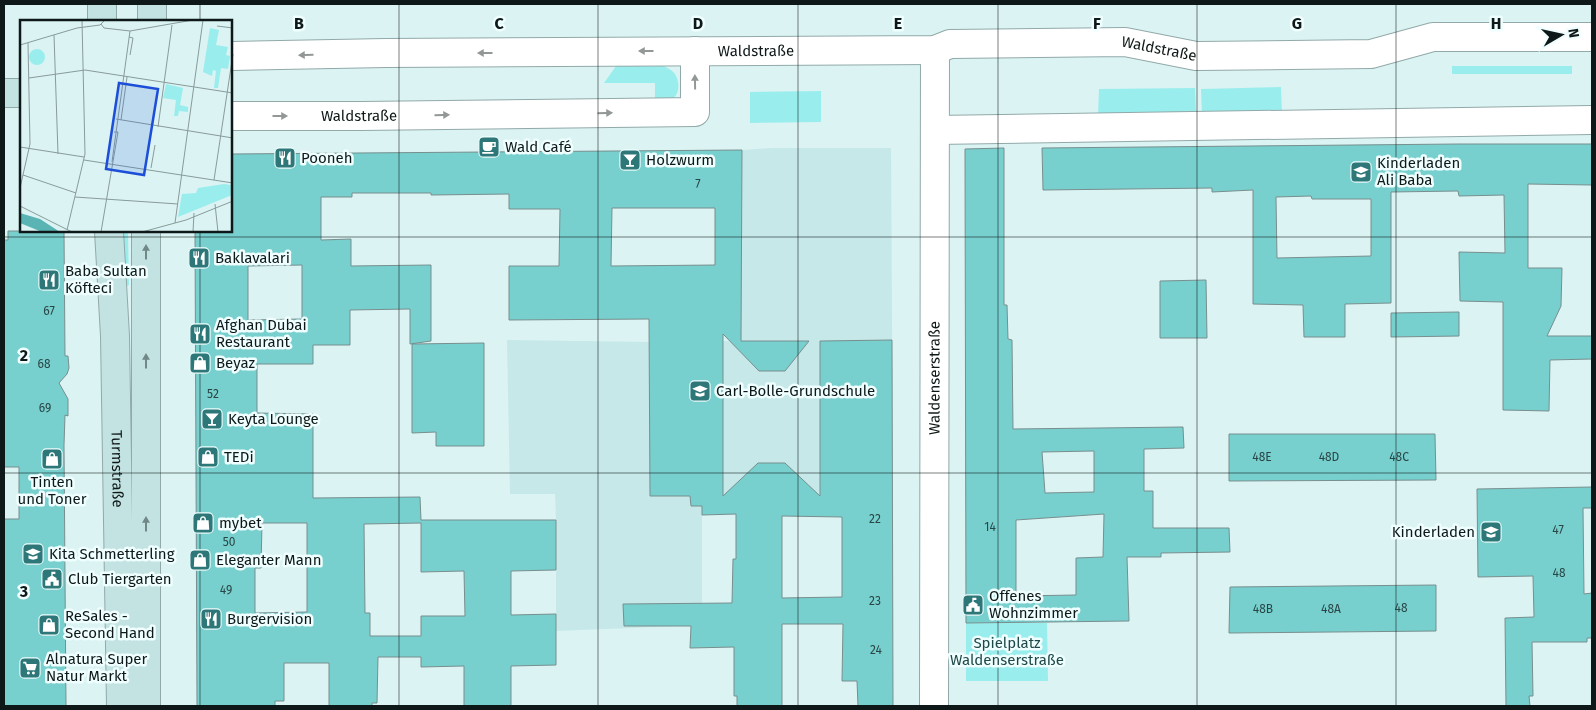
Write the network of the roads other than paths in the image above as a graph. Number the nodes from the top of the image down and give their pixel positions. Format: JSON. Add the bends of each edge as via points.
{"nodes":[{"id":1,"x":102,"y":4,"type":"edge"},
{"id":2,"x":152,"y":4,"type":"edge"},
{"id":3,"x":102,"y":20,"type":"edge"},
{"id":4,"x":152,"y":20,"type":"edge"},
{"id":5,"x":1592,"y":37,"type":"edge"},
{"id":6,"x":935,"y":50,"type":"junction"},
{"id":7,"x":695,"y":51,"type":"junction"},
{"id":8,"x":232,"y":56,"type":"edge"},
{"id":9,"x":4,"y":92,"type":"edge"},
{"id":10,"x":20,"y":92,"type":"edge"},
{"id":11,"x":232,"y":116,"type":"edge"},
{"id":12,"x":1592,"y":120,"type":"edge"},
{"id":13,"x":935,"y":130,"type":"junction"},
{"id":14,"x":108,"y":232,"type":"edge"},
{"id":15,"x":146,"y":232,"type":"edge"},
{"id":16,"x":114,"y":308,"type":"junction"},
{"id":17,"x":146,"y":308,"type":"junction"},
{"id":18,"x":121,"y":706,"type":"edge"},
{"id":19,"x":146,"y":706,"type":"edge"},
{"id":20,"x":934,"y":706,"type":"edge"}],
"edges":[{"from":1,"to":3,"type":"main road"},
{"from":2,"to":4,"type":"main road"},
{"from":5,"to":6,"type":"street","name":"Waldstraße","via":[[1433,37],[1371,54],[1196,56],[1125,42],[950,44]]},
{"from":6,"to":7,"type":"street","name":"Waldstraße"},
{"from":6,"to":13,"type":"street","name":"Waldenserstraße"},
{"from":7,"to":8,"type":"street","name":"Waldstraße","one_way":true},
{"from":11,"to":7,"type":"street","name":"Waldstraße","one_way":true,"via":[[695,112]]},
{"from":9,"to":10,"type":"main road"},
{"from":12,"to":13,"type":"street"},
{"from":13,"to":20,"type":"street","name":"Waldenserstraße"},
{"from":14,"to":16,"type":"main road","name":"Turmstraße"},
{"from":17,"to":15,"type":"main road","name":"Turmstraße","one_way":true},
{"from":16,"to":17,"type":"main road"},
{"from":16,"to":18,"type":"main road","name":"Turmstraße"},
{"from":19,"to":17,"type":"main road","name":"Turmstraße","one_way":true}]}
